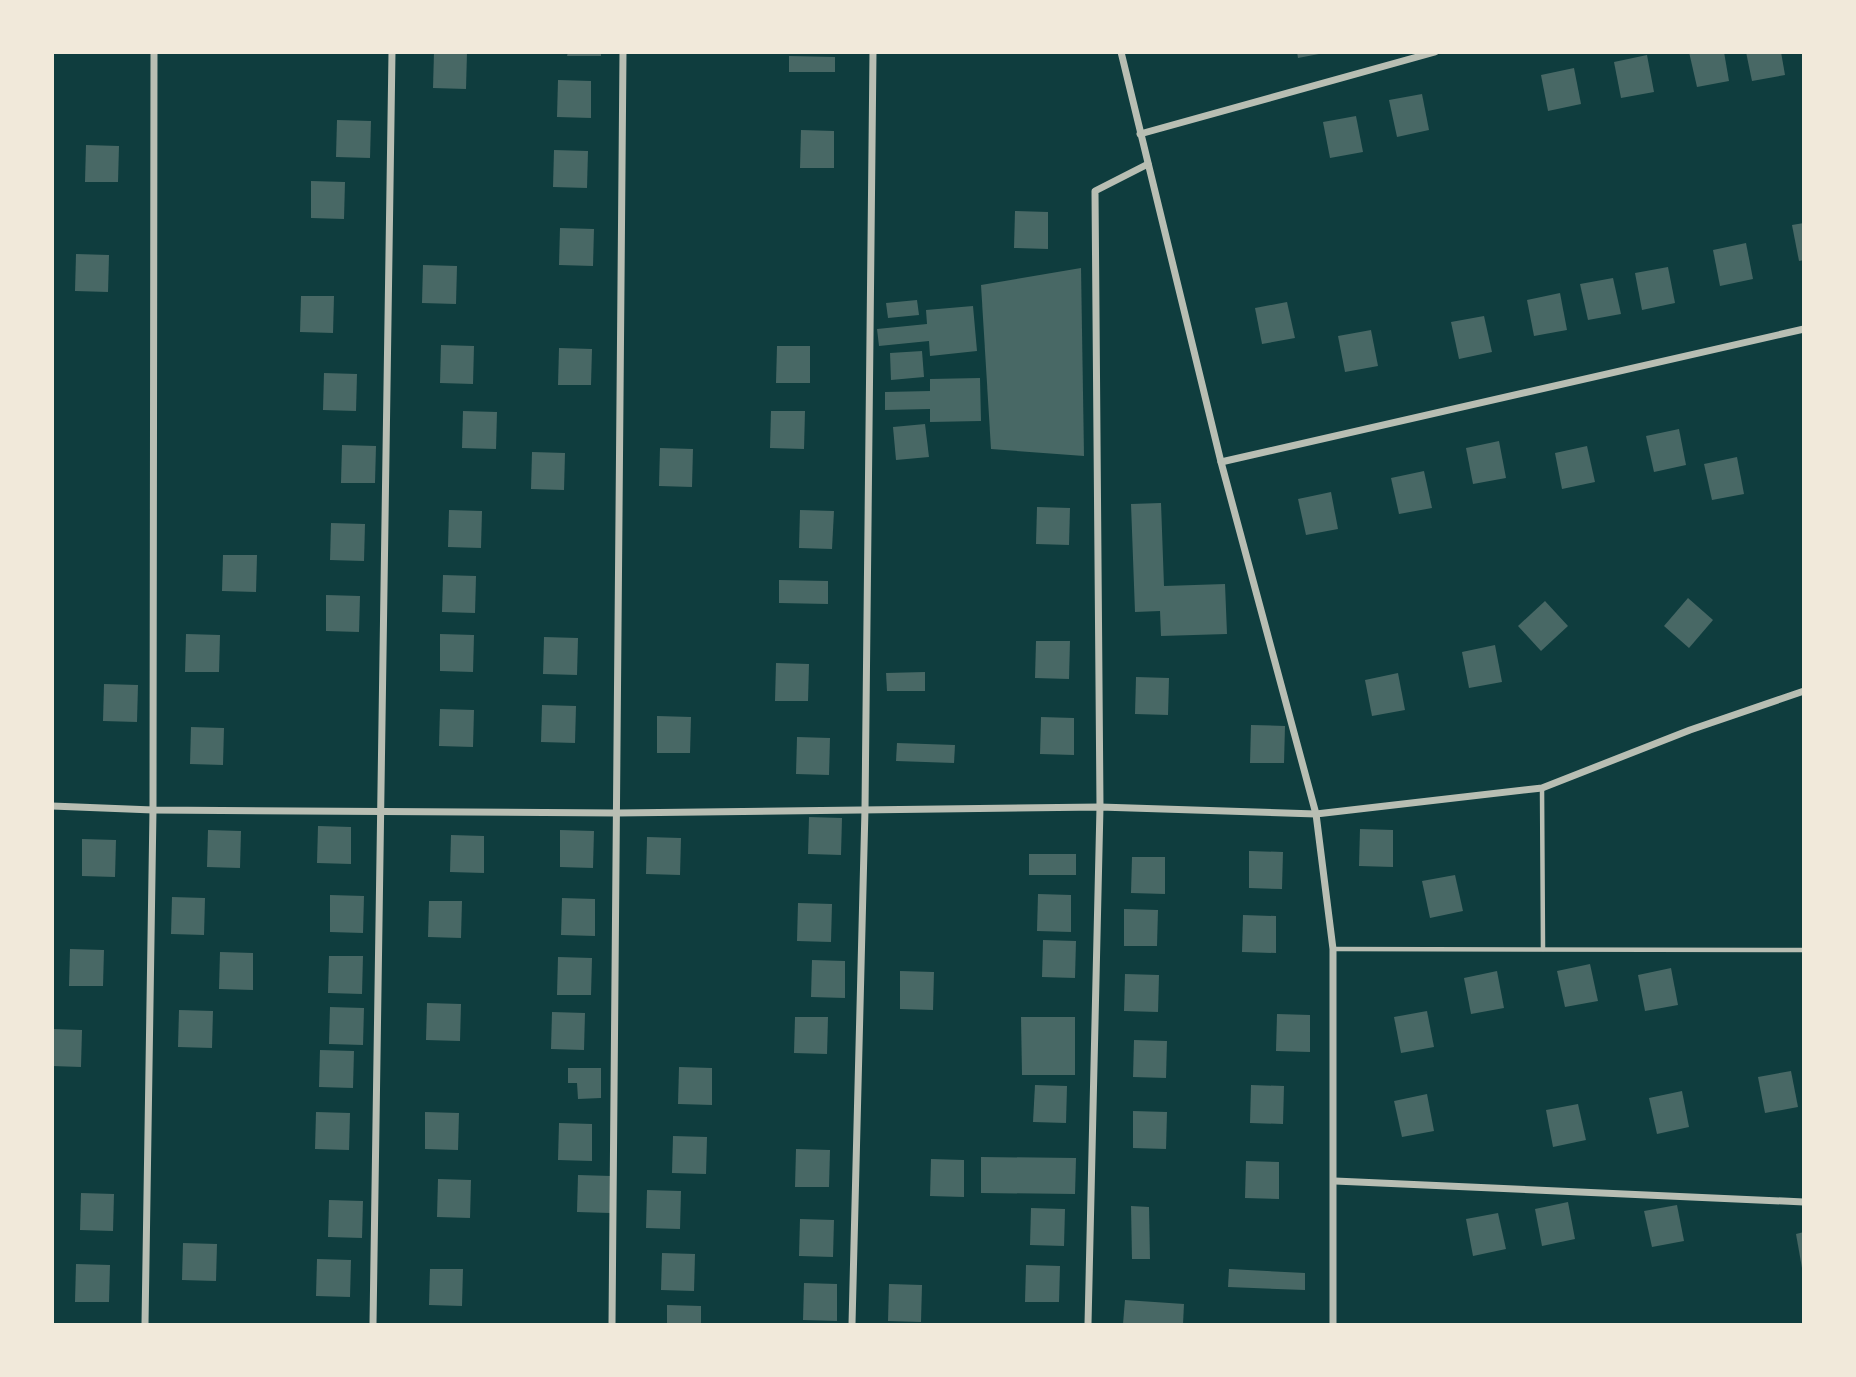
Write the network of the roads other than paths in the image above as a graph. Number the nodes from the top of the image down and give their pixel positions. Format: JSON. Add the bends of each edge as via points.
{"nodes":[{"id":1,"x":154,"y":52,"type":"edge"},
{"id":2,"x":392,"y":52,"type":"edge"},
{"id":3,"x":623,"y":52,"type":"edge"},
{"id":4,"x":873,"y":52,"type":"edge"},
{"id":5,"x":1121,"y":52,"type":"edge"},
{"id":6,"x":1435,"y":52,"type":"edge"},
{"id":7,"x":1140,"y":134,"type":"junction"},
{"id":8,"x":1148,"y":164,"type":"junction"},
{"id":9,"x":1804,"y":329,"type":"edge"},
{"id":10,"x":1221,"y":462,"type":"junction"},
{"id":11,"x":1804,"y":691,"type":"edge"},
{"id":12,"x":1542,"y":789,"type":"junction"},
{"id":13,"x":52,"y":806,"type":"edge"},
{"id":14,"x":1100,"y":807,"type":"junction"},
{"id":15,"x":865,"y":809,"type":"junction"},
{"id":16,"x":153,"y":810,"type":"junction"},
{"id":17,"x":379,"y":811,"type":"junction"},
{"id":18,"x":617,"y":813,"type":"junction"},
{"id":19,"x":1317,"y":814,"type":"junction"},
{"id":20,"x":1333,"y":949,"type":"junction"},
{"id":21,"x":1543,"y":950,"type":"junction"},
{"id":22,"x":1804,"y":950,"type":"edge"},
{"id":23,"x":1335,"y":1181,"type":"junction"},
{"id":24,"x":1804,"y":1202,"type":"edge"},
{"id":25,"x":145,"y":1325,"type":"edge"},
{"id":26,"x":373,"y":1325,"type":"edge"},
{"id":27,"x":612,"y":1325,"type":"edge"},
{"id":28,"x":852,"y":1325,"type":"edge"},
{"id":29,"x":1088,"y":1325,"type":"edge"},
{"id":30,"x":1333,"y":1325,"type":"edge"}],
"edges":[{"from":1,"to":16,"type":"street"},
{"from":2,"to":17,"type":"street"},
{"from":3,"to":18,"type":"street"},
{"from":4,"to":15,"type":"street"},
{"from":5,"to":7,"type":"street"},
{"from":6,"to":7,"type":"street"},
{"from":7,"to":8,"type":"street"},
{"from":8,"to":10,"type":"street"},
{"from":8,"to":14,"type":"street","via":[[1095,191]]},
{"from":9,"to":10,"type":"street"},
{"from":10,"to":19,"type":"street"},
{"from":11,"to":12,"type":"street","via":[[1689,730]]},
{"from":12,"to":19,"type":"street"},
{"from":12,"to":21,"type":"lane"},
{"from":13,"to":16,"type":"street"},
{"from":14,"to":15,"type":"street"},
{"from":14,"to":19,"type":"street"},
{"from":14,"to":29,"type":"street"},
{"from":15,"to":18,"type":"street"},
{"from":15,"to":28,"type":"street"},
{"from":16,"to":17,"type":"street"},
{"from":16,"to":25,"type":"street"},
{"from":17,"to":18,"type":"street"},
{"from":17,"to":26,"type":"street"},
{"from":18,"to":27,"type":"street"},
{"from":19,"to":20,"type":"street"},
{"from":20,"to":21,"type":"lane"},
{"from":20,"to":23,"type":"street"},
{"from":21,"to":22,"type":"lane"},
{"from":23,"to":24,"type":"street"},
{"from":23,"to":30,"type":"street"}]}
